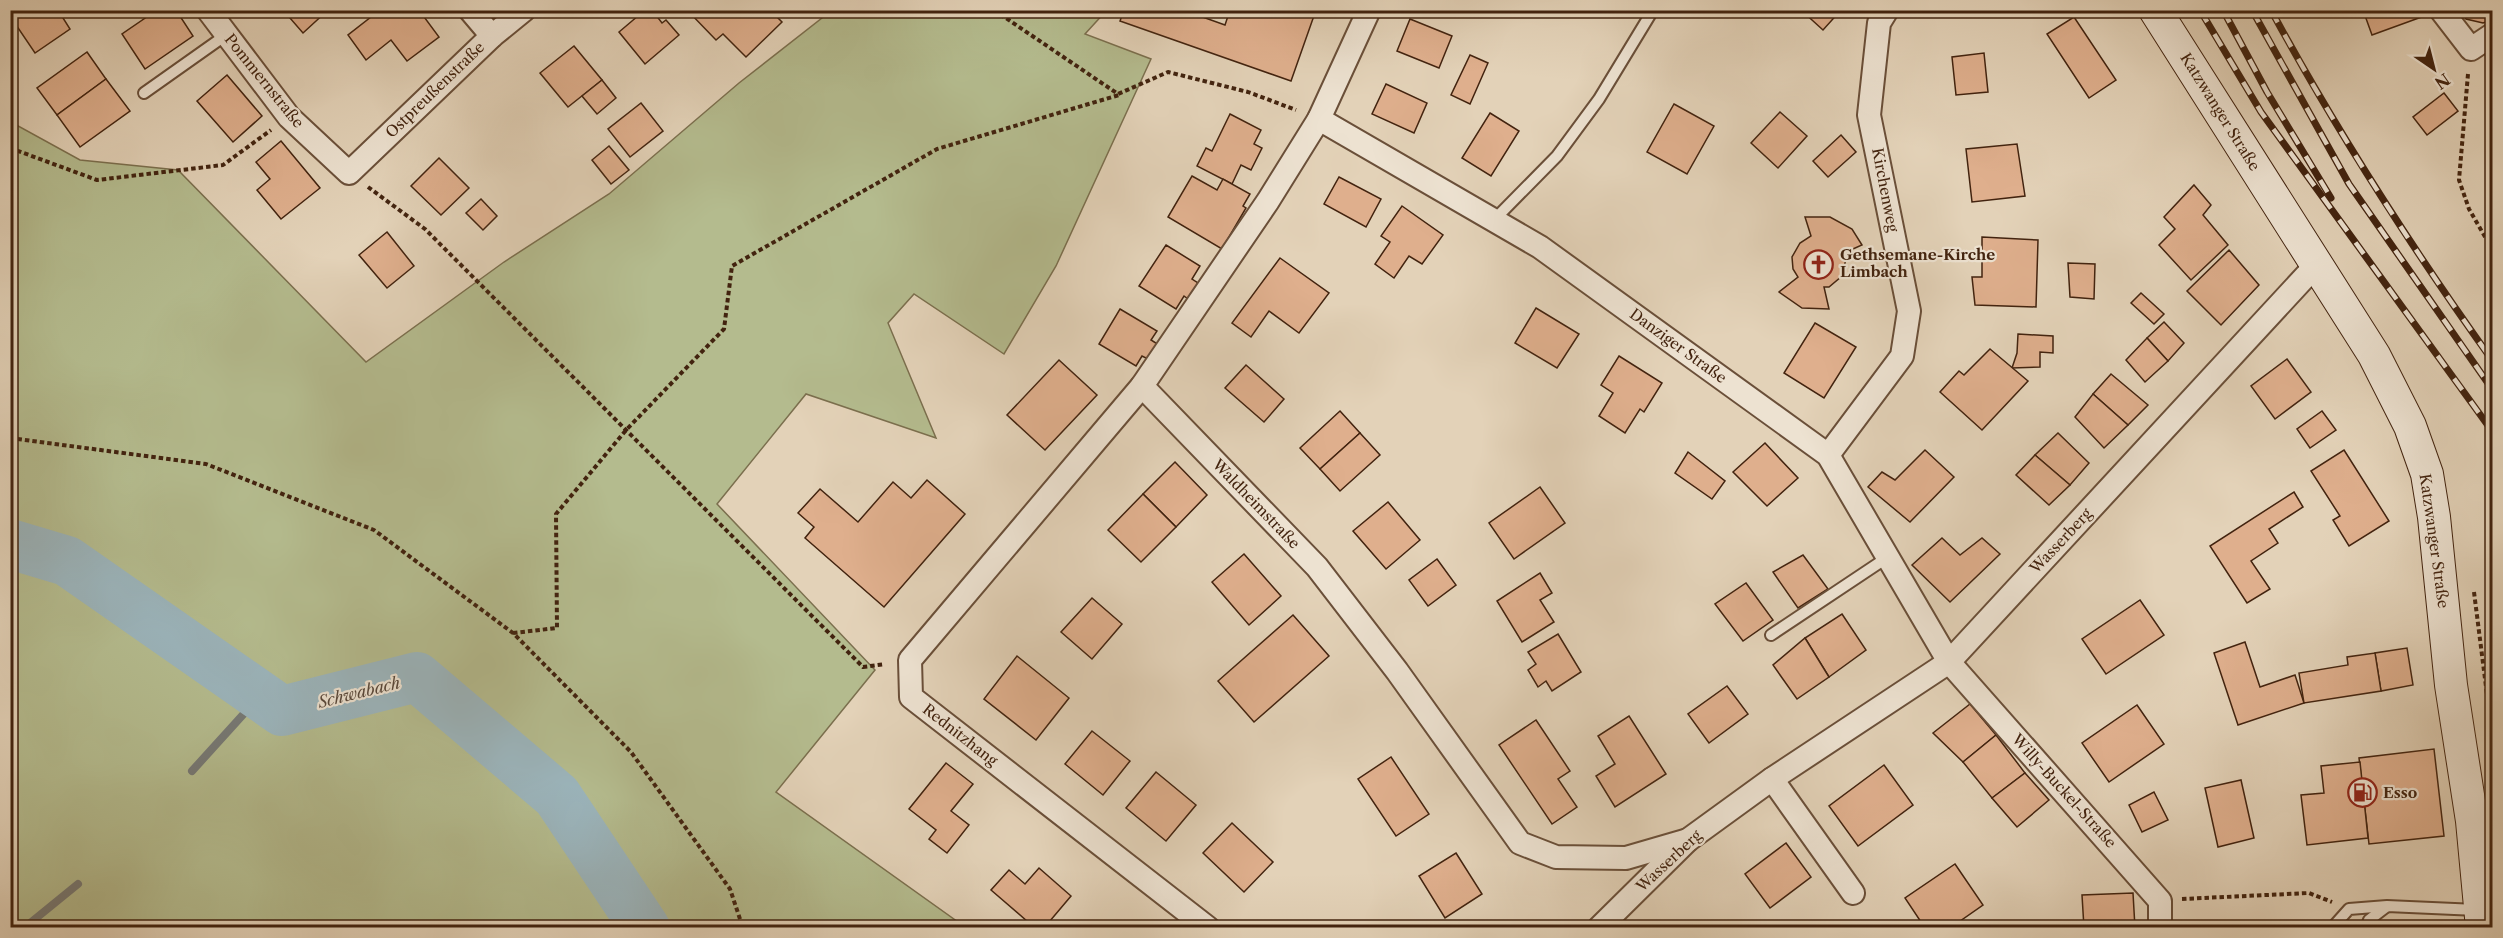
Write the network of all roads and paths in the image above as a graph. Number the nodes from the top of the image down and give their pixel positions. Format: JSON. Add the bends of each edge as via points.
{"nodes":[{"id":1,"x":208,"y":10,"type":"edge"},
{"id":2,"x":470,"y":10,"type":"edge"},
{"id":3,"x":524,"y":10,"type":"edge"},
{"id":4,"x":994,"y":10,"type":"edge"},
{"id":5,"x":1369,"y":10,"type":"edge"},
{"id":6,"x":1653,"y":10,"type":"edge"},
{"id":7,"x":1887,"y":10,"type":"edge"},
{"id":8,"x":2156,"y":10,"type":"edge"},
{"id":9,"x":2441,"y":10,"type":"edge"},
{"id":10,"x":226,"y":35,"type":"junction"},
{"id":11,"x":2493,"y":35,"type":"edge"},
{"id":12,"x":492,"y":36,"type":"junction"},
{"id":13,"x":2470,"y":49,"type":"junction"},
{"id":14,"x":144,"y":93,"type":"dead end"},
{"id":15,"x":1119,"y":95,"type":"dead end"},
{"id":16,"x":1309,"y":115,"type":"junction"},
{"id":17,"x":289,"y":117,"type":"junction"},
{"id":18,"x":10,"y":148,"type":"edge"},
{"id":19,"x":349,"y":173,"type":"junction"},
{"id":20,"x":1494,"y":220,"type":"junction"},
{"id":21,"x":2493,"y":249,"type":"edge"},
{"id":22,"x":2316,"y":265,"type":"junction"},
{"id":23,"x":1142,"y":386,"type":"junction"},
{"id":24,"x":627,"y":429,"type":"junction"},
{"id":25,"x":10,"y":438,"type":"edge"},
{"id":26,"x":1828,"y":455,"type":"junction"},
{"id":27,"x":1888,"y":557,"type":"junction"},
{"id":28,"x":513,"y":633,"type":"junction"},
{"id":29,"x":1771,"y":635,"type":"dead end"},
{"id":30,"x":910,"y":660,"type":"junction"},
{"id":31,"x":1949,"y":662,"type":"junction"},
{"id":32,"x":1772,"y":779,"type":"junction"},
{"id":33,"x":1688,"y":840,"type":"junction"},
{"id":34,"x":1853,"y":893,"type":"dead end"},
{"id":35,"x":2160,"y":901,"type":"junction"},
{"id":36,"x":2387,"y":906,"type":"junction"},
{"id":37,"x":2349,"y":909,"type":"junction"},
{"id":38,"x":2485,"y":915,"type":"edge"},
{"id":39,"x":743,"y":927,"type":"edge"},
{"id":40,"x":1208,"y":927,"type":"edge"},
{"id":41,"x":1599,"y":927,"type":"edge"},
{"id":42,"x":2160,"y":927,"type":"edge"},
{"id":43,"x":2332,"y":927,"type":"edge"},
{"id":44,"x":2366,"y":927,"type":"edge"}],
"edges":[{"from":1,"to":10,"type":"street","name":"Pommernstraße"},
{"from":2,"to":12,"type":"street"},
{"from":3,"to":12,"type":"street","name":"Ostpreußenstraße"},
{"from":4,"to":16,"type":"path","via":[[1118,94],[1168,72],[1248,92]]},
{"from":5,"to":16,"type":"street"},
{"from":6,"to":20,"type":"lane","via":[[1599,99],[1557,156]]},
{"from":7,"to":26,"type":"street","name":"Kirchenweg","via":[[1879,23],[1869,115],[1909,311],[1902,356]]},
{"from":8,"to":22,"type":"main road","name":"Katzwanger Straße"},
{"from":9,"to":13,"type":"street"},
{"from":10,"to":14,"type":"lane"},
{"from":10,"to":17,"type":"street","name":"Pommernstraße"},
{"from":11,"to":13,"type":"street"},
{"from":12,"to":19,"type":"street","name":"Ostpreußenstraße"},
{"from":13,"to":21,"type":"path","via":[[2459,180],[2469,209]]},
{"from":15,"to":24,"type":"path","via":[[937,149],[732,266],[724,329]]},
{"from":16,"to":20,"type":"street","name":"Danziger Straße"},
{"from":16,"to":23,"type":"street","via":[[1268,201]]},
{"from":17,"to":18,"type":"path","via":[[223,165],[98,180]]},
{"from":17,"to":19,"type":"street","name":"Pommernstraße"},
{"from":19,"to":24,"type":"path","via":[[425,229]]},
{"from":20,"to":26,"type":"street","name":"Danziger Straße","via":[[1540,247]]},
{"from":22,"to":31,"type":"street","name":"Wasserberg"},
{"from":22,"to":38,"type":"main road","name":"Katzwanger Straße","via":[[2374,355],[2410,426],[2427,474],[2451,685]]},
{"from":23,"to":30,"type":"street"},
{"from":23,"to":33,"type":"street","name":"Waldheimstraße","via":[[1317,567],[1520,843],[1556,857],[1626,858]]},
{"from":24,"to":28,"type":"path","via":[[556,514],[557,628]]},
{"from":24,"to":30,"type":"path","via":[[863,667]]},
{"from":25,"to":28,"type":"path","via":[[206,464],[374,530]]},
{"from":26,"to":27,"type":"street","name":"Danziger Straße"},
{"from":27,"to":29,"type":"lane"},
{"from":27,"to":31,"type":"street","name":"Danziger Straße"},
{"from":28,"to":39,"type":"path","via":[[631,752],[730,889]]},
{"from":30,"to":40,"type":"street","name":"Rednitzhang","via":[[911,697]]},
{"from":31,"to":32,"type":"street","name":"Wasserberg"},
{"from":31,"to":35,"type":"street","name":"Willy-Buckel-Straße"},
{"from":32,"to":33,"type":"street","name":"Wasserberg"},
{"from":32,"to":34,"type":"street"},
{"from":33,"to":41,"type":"street","name":"Wasserberg"},
{"from":35,"to":37,"type":"path","via":[[2309,892]]},
{"from":35,"to":42,"type":"street"},
{"from":36,"to":37,"type":"lane"},
{"from":36,"to":38,"type":"lane"},
{"from":36,"to":44,"type":"lane"},
{"from":37,"to":43,"type":"lane"}]}
